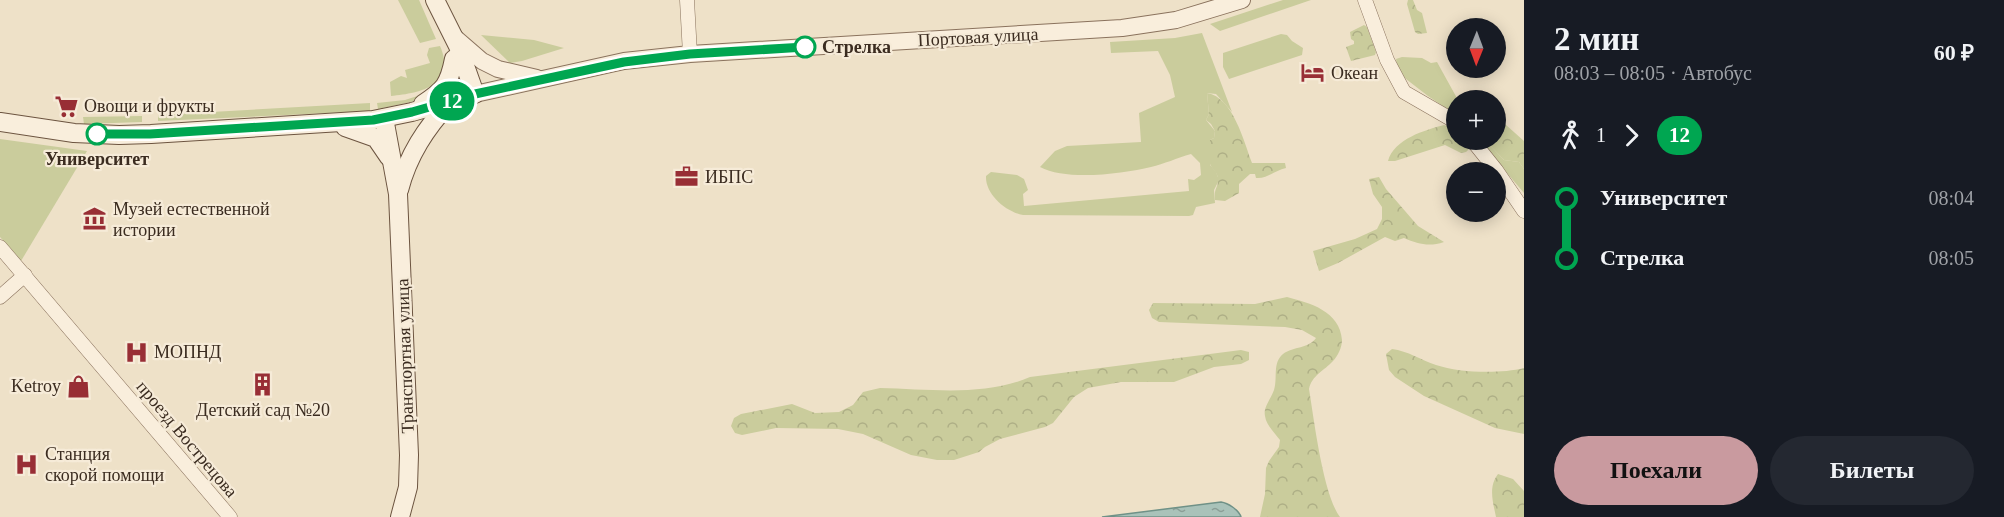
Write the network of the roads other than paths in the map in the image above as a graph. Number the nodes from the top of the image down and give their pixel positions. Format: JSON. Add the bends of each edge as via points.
{"nodes":[{"id":1,"x":435,"y":0,"type":"edge"},
{"id":2,"x":687,"y":0,"type":"edge"},
{"id":3,"x":1242,"y":0,"type":"edge"},
{"id":4,"x":1365,"y":0,"type":"edge"},
{"id":5,"x":452,"y":34,"type":"junction"},
{"id":6,"x":690,"y":54,"type":"junction"},
{"id":7,"x":454,"y":59,"type":"junction"},
{"id":8,"x":543,"y":79,"type":"junction"},
{"id":9,"x":475,"y":94,"type":"junction"},
{"id":10,"x":450,"y":102,"type":"junction"},
{"id":11,"x":412,"y":112,"type":"junction"},
{"id":12,"x":1446,"y":116,"type":"edge"},
{"id":13,"x":384,"y":118,"type":"junction"},
{"id":14,"x":0,"y":122,"type":"edge"},
{"id":15,"x":322,"y":123,"type":"junction"},
{"id":16,"x":1480,"y":150,"type":"edge"},
{"id":17,"x":392,"y":164,"type":"junction"},
{"id":18,"x":398,"y":194,"type":"junction"},
{"id":19,"x":1524,"y":211,"type":"edge"},
{"id":20,"x":0,"y":247,"type":"edge"},
{"id":21,"x":25,"y":275,"type":"junction"},
{"id":22,"x":0,"y":297,"type":"edge"},
{"id":23,"x":230,"y":517,"type":"edge"},
{"id":24,"x":400,"y":517,"type":"edge"}],
"edges":[{"from":1,"to":5,"type":"main road"},
{"from":2,"to":6,"type":"street"},
{"from":3,"to":6,"type":"street","name":"Портовая улица","via":[[1176,20],[1122,28]]},
{"from":4,"to":12,"type":"street","via":[[1387,60],[1404,92]]},
{"from":5,"to":7,"type":"main road"},
{"from":5,"to":8,"type":"street","via":[[482,61],[498,69]]},
{"from":5,"to":9,"type":"main road"},
{"from":6,"to":8,"type":"street","name":"Портовая улица","via":[[624,62]]},
{"from":7,"to":10,"type":"main road"},
{"from":7,"to":11,"type":"main road","via":[[444,88]]},
{"from":8,"to":9,"type":"street","name":"Портовая улица"},
{"from":9,"to":10,"type":"main road","name":"Портовая улица"},
{"from":10,"to":11,"type":"main road","name":"Портовая улица"},
{"from":10,"to":18,"type":"main road","name":"Транспортная улица","via":[[417,144]]},
{"from":11,"to":13,"type":"main road","name":"Портовая улица"},
{"from":13,"to":15,"type":"main road","name":"Портовая улица"},
{"from":13,"to":17,"type":"main road","name":"Транспортная улица"},
{"from":14,"to":15,"type":"main road","name":"Портовая улица","via":[[119,135]]},
{"from":15,"to":17,"type":"main road","via":[[376,138]]},
{"from":16,"to":19,"type":"street"},
{"from":17,"to":18,"type":"main road","name":"Транспортная улица"},
{"from":18,"to":24,"type":"main road","name":"Транспортная улица","via":[[409,455],[408,487]]},
{"from":20,"to":21,"type":"street","name":"проезд Вострецова"},
{"from":21,"to":22,"type":"street"},
{"from":21,"to":23,"type":"street","name":"проезд Вострецова"}]}
